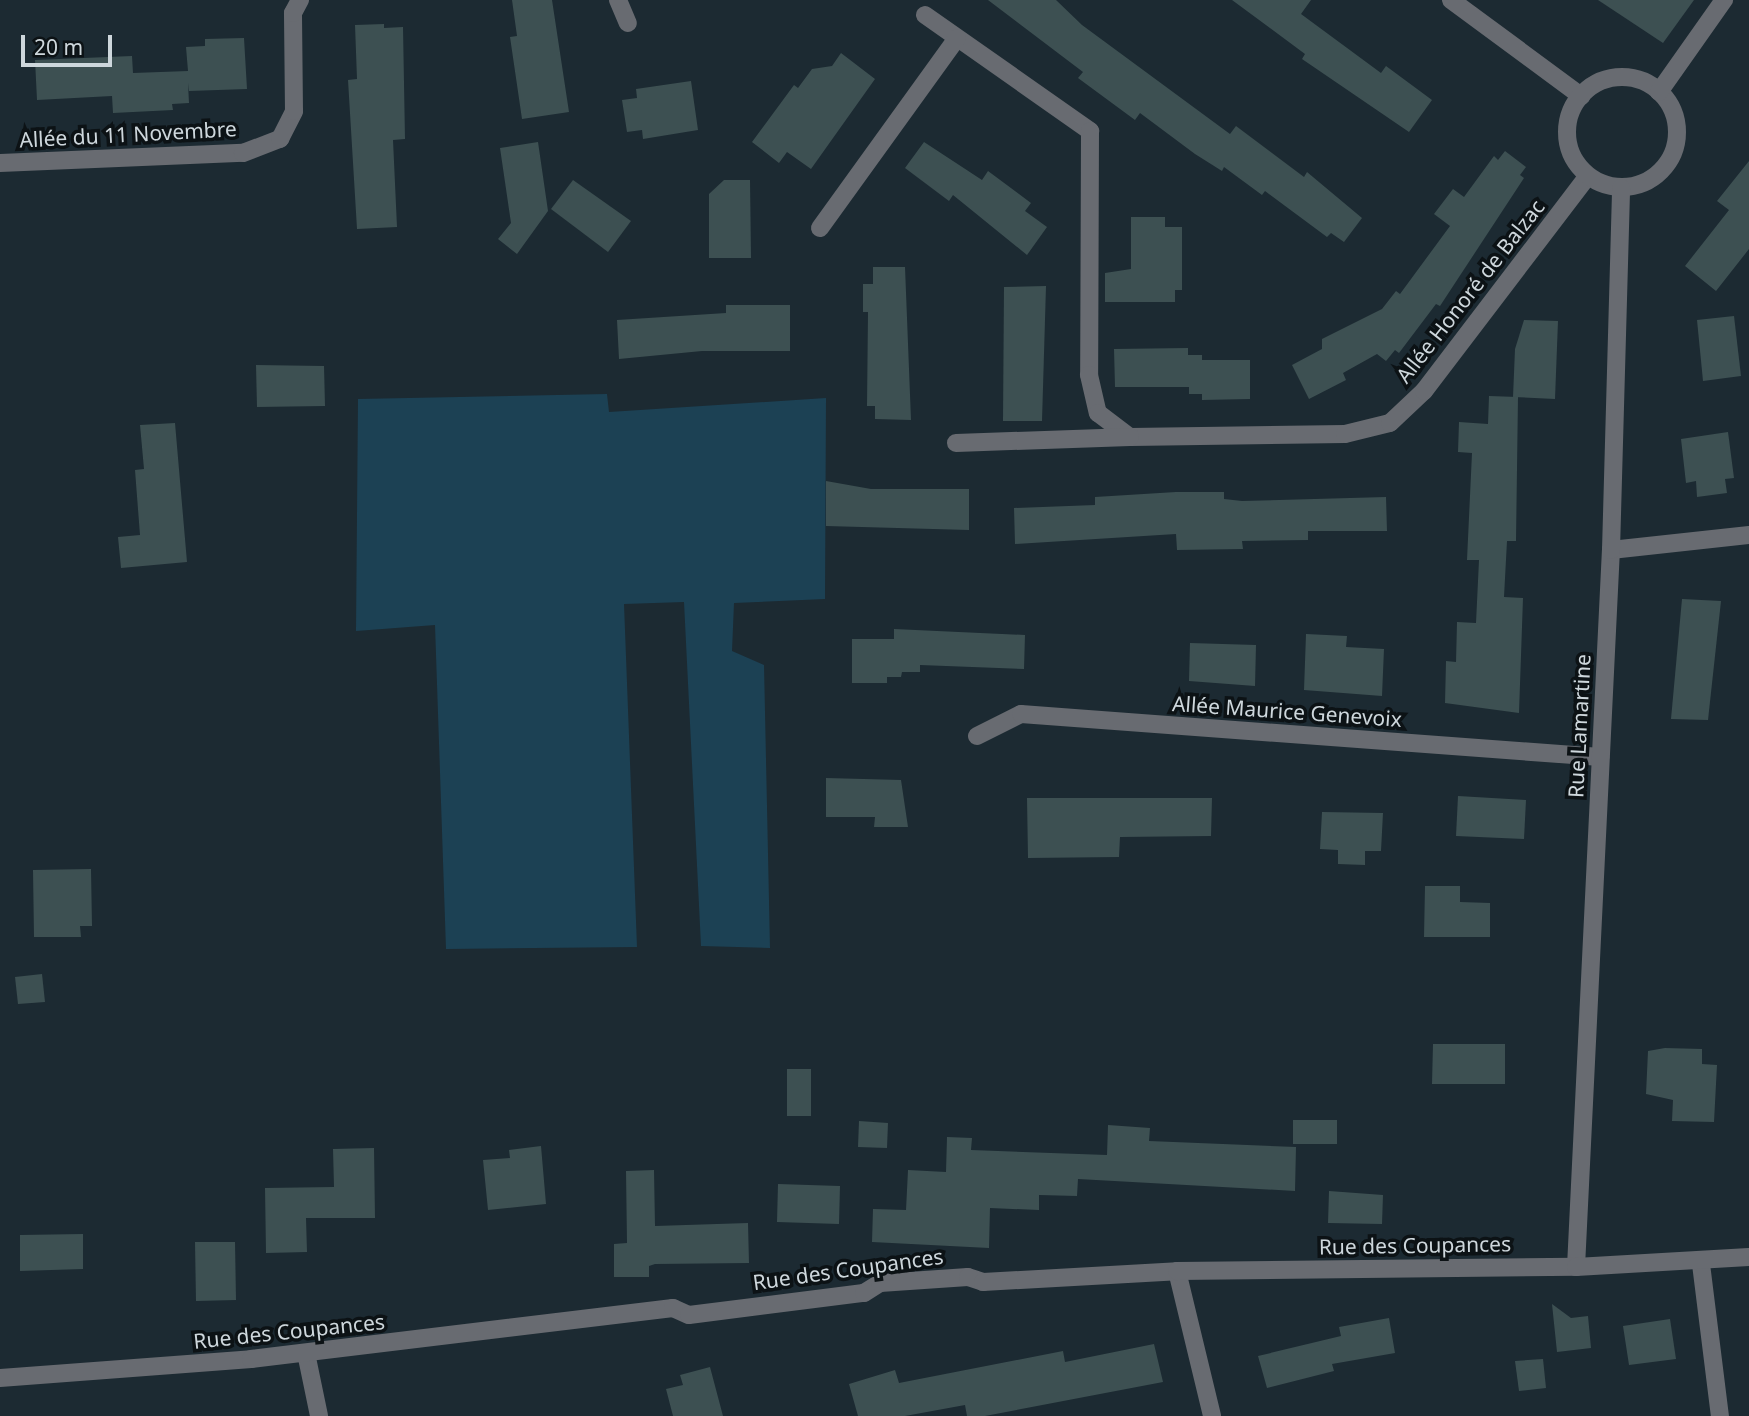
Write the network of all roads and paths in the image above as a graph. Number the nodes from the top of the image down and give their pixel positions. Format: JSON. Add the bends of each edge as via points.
{"nodes":[{"id":1,"x":300,"y":0,"type":"edge"},
{"id":2,"x":618,"y":0,"type":"edge"},
{"id":3,"x":1451,"y":0,"type":"edge"},
{"id":4,"x":1724,"y":0,"type":"edge"},
{"id":5,"x":925,"y":15,"type":"dead end"},
{"id":6,"x":628,"y":23,"type":"dead end"},
{"id":7,"x":957,"y":37,"type":"junction"},
{"id":8,"x":1660,"y":92,"type":"junction"},
{"id":9,"x":1580,"y":96,"type":"junction"},
{"id":10,"x":0,"y":163,"type":"edge"},
{"id":11,"x":1588,"y":176,"type":"junction"},
{"id":12,"x":1621,"y":188,"type":"junction"},
{"id":13,"x":820,"y":228,"type":"dead end"},
{"id":14,"x":1130,"y":437,"type":"junction"},
{"id":15,"x":956,"y":443,"type":"dead end"},
{"id":16,"x":1749,"y":535,"type":"edge"},
{"id":17,"x":1611,"y":550,"type":"junction"},
{"id":18,"x":976,"y":736,"type":"dead end"},
{"id":19,"x":1600,"y":757,"type":"junction"},
{"id":20,"x":1749,"y":1257,"type":"edge"},
{"id":21,"x":1701,"y":1264,"type":"junction"},
{"id":22,"x":1576,"y":1267,"type":"junction"},
{"id":23,"x":1177,"y":1271,"type":"junction"},
{"id":24,"x":306,"y":1353,"type":"junction"},
{"id":25,"x":0,"y":1378,"type":"edge"},
{"id":26,"x":319,"y":1416,"type":"edge"},
{"id":27,"x":1212,"y":1416,"type":"edge"},
{"id":28,"x":1720,"y":1416,"type":"edge"}],
"edges":[{"from":1,"to":10,"type":"street","name":"Allée du 11 Novembre","via":[[293,13],[294,111],[279,139],[243,153]]},
{"from":2,"to":6,"type":"street"},
{"from":3,"to":9,"type":"street"},
{"from":4,"to":8,"type":"street"},
{"from":5,"to":7,"type":"street"},
{"from":7,"to":13,"type":"street"},
{"from":7,"to":14,"type":"street","via":[[1090,131],[1089,374],[1098,414]]},
{"from":8,"to":9,"type":"street","via":[[1645,82],[1610,78]]},
{"from":8,"to":12,"type":"street","via":[[1677,125],[1669,162],[1640,185]]},
{"from":9,"to":11,"type":"street","via":[[1571,111],[1568,146]]},
{"from":11,"to":12,"type":"street"},
{"from":11,"to":14,"type":"street","name":"Allée Honoré de Balzac","via":[[1424,391],[1390,422],[1345,434]]},
{"from":12,"to":17,"type":"street","name":"Rue Lamartine"},
{"from":14,"to":15,"type":"street","name":"Allée Honoré de Balzac"},
{"from":16,"to":17,"type":"street"},
{"from":17,"to":19,"type":"street","name":"Rue Lamartine"},
{"from":18,"to":19,"type":"street","name":"Allée Maurice Genevoix","via":[[1021,714]]},
{"from":19,"to":22,"type":"street","name":"Rue Lamartine"},
{"from":20,"to":21,"type":"street","name":"Rue des Coupances"},
{"from":21,"to":22,"type":"street","name":"Rue des Coupances"},
{"from":21,"to":28,"type":"street"},
{"from":22,"to":23,"type":"street","name":"Rue des Coupances"},
{"from":23,"to":24,"type":"street","name":"Rue des Coupances","via":[[880,1283],[864,1293],[755,1303],[689,1315],[673,1308]]},
{"from":23,"to":27,"type":"street"},
{"from":24,"to":25,"type":"street","name":"Rue des Coupances"},
{"from":24,"to":26,"type":"street"}]}
